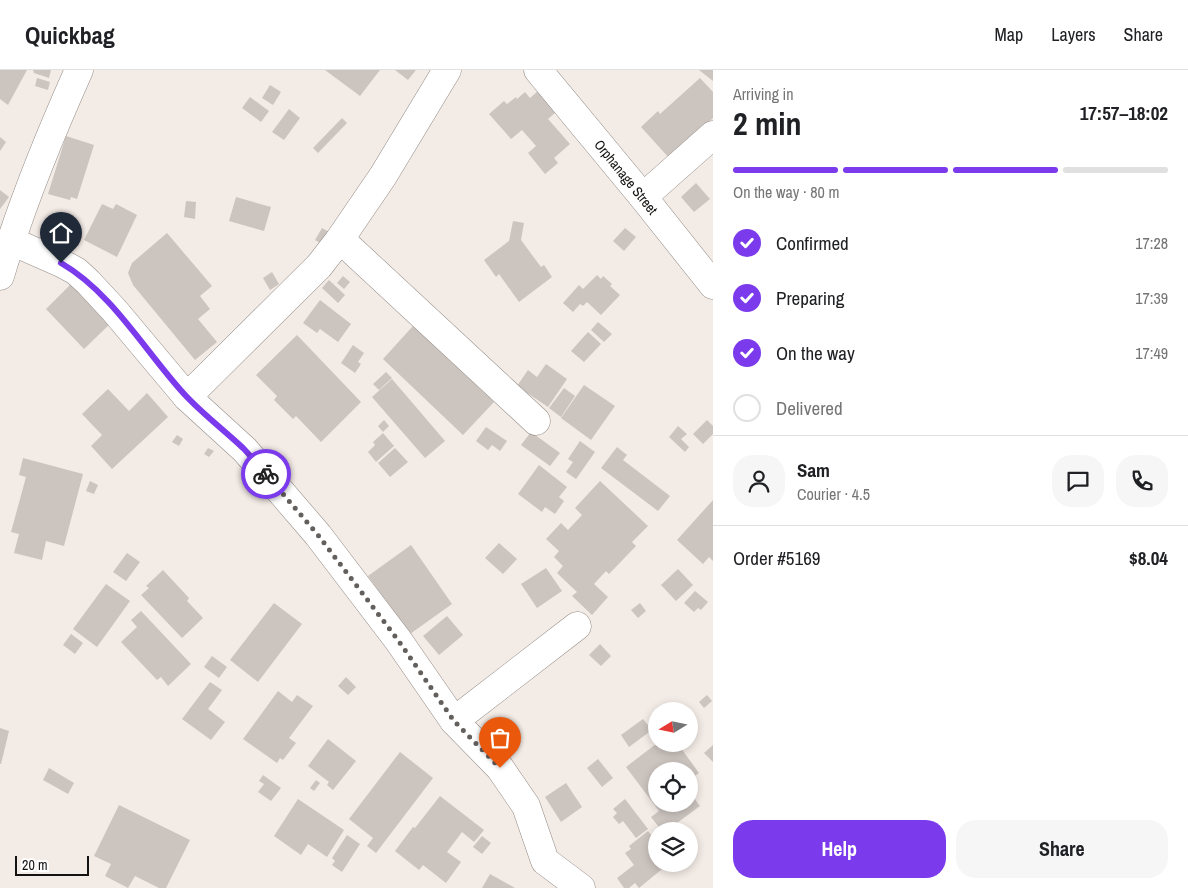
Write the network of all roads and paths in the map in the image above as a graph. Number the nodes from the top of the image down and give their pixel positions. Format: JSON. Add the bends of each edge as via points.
{"nodes":[{"id":1,"x":79,"y":70,"type":"edge"},
{"id":2,"x":446,"y":70,"type":"edge"},
{"id":3,"x":538,"y":70,"type":"edge"},
{"id":4,"x":713,"y":135,"type":"edge"},
{"id":5,"x":644,"y":197,"type":"junction"},
{"id":6,"x":340,"y":239,"type":"junction"},
{"id":7,"x":11,"y":241,"type":"junction"},
{"id":8,"x":0,"y":276,"type":"edge"},
{"id":9,"x":713,"y":285,"type":"edge"},
{"id":10,"x":187,"y":397,"type":"junction"},
{"id":11,"x":536,"y":421,"type":"dead end"},
{"id":12,"x":577,"y":626,"type":"dead end"},
{"id":13,"x":454,"y":721,"type":"junction"},
{"id":14,"x":581,"y":888,"type":"edge"}],
"edges":[{"from":1,"to":7,"type":"street","via":[[47,142]]},
{"from":2,"to":6,"type":"street","via":[[383,176]]},
{"from":3,"to":5,"type":"street","name":"Orphanage Street"},
{"from":4,"to":5,"type":"street"},
{"from":5,"to":9,"type":"street","name":"Orphanage Street"},
{"from":6,"to":10,"type":"street","via":[[319,266]]},
{"from":6,"to":11,"type":"street"},
{"from":7,"to":8,"type":"street"},
{"from":7,"to":10,"type":"street","via":[[76,271],[114,310]]},
{"from":10,"to":13,"type":"street","via":[[245,450],[318,535],[398,640]]},
{"from":12,"to":13,"type":"street"},
{"from":13,"to":14,"type":"street","via":[[500,768],[526,806],[545,861]]}]}
